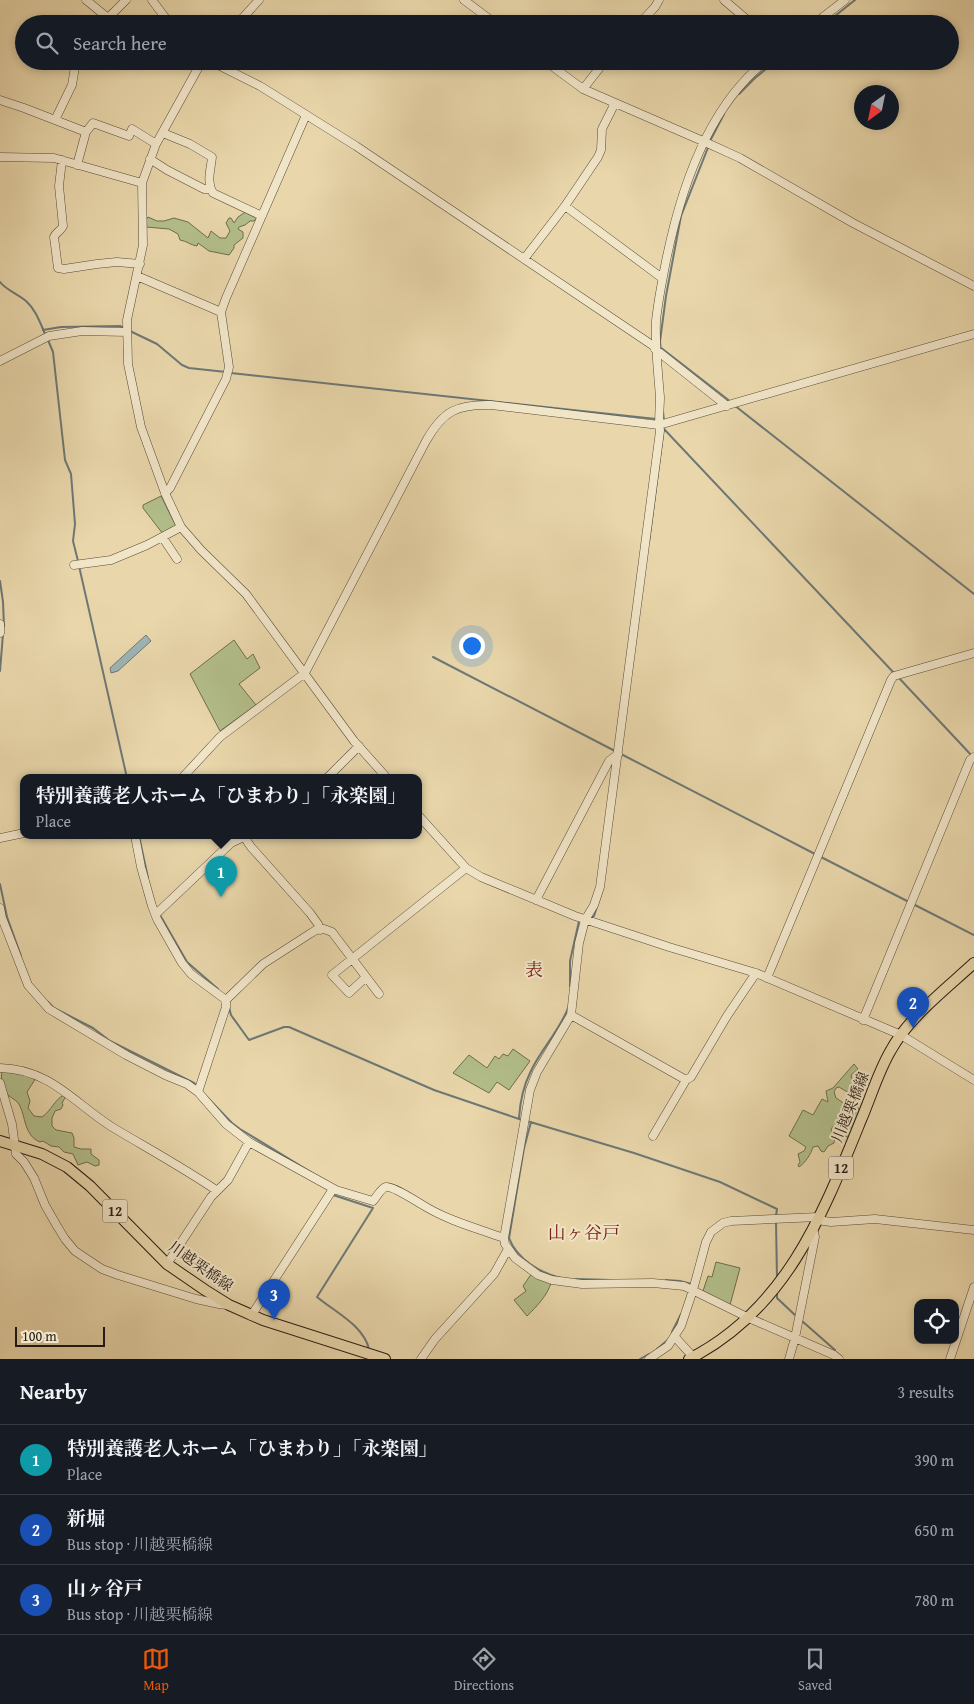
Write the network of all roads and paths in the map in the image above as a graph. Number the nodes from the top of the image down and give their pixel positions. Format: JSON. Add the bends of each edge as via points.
{"nodes":[{"id":1,"x":86,"y":0,"type":"edge"},
{"id":2,"x":126,"y":0,"type":"edge"},
{"id":3,"x":152,"y":0,"type":"edge"},
{"id":4,"x":259,"y":0,"type":"edge"},
{"id":5,"x":464,"y":0,"type":"edge"},
{"id":6,"x":659,"y":0,"type":"edge"},
{"id":7,"x":724,"y":0,"type":"edge"},
{"id":8,"x":845,"y":0,"type":"edge"},
{"id":9,"x":101,"y":15,"type":"edge"},
{"id":10,"x":112,"y":15,"type":"edge"},
{"id":11,"x":163,"y":15,"type":"edge"},
{"id":12,"x":245,"y":15,"type":"edge"},
{"id":13,"x":484,"y":15,"type":"edge"},
{"id":14,"x":649,"y":15,"type":"edge"},
{"id":15,"x":742,"y":15,"type":"edge"},
{"id":16,"x":826,"y":15,"type":"edge"},
{"id":17,"x":74,"y":70,"type":"edge"},
{"id":18,"x":197,"y":70,"type":"edge"},
{"id":19,"x":228,"y":70,"type":"edge"},
{"id":20,"x":557,"y":70,"type":"edge"},
{"id":21,"x":598,"y":70,"type":"edge"},
{"id":22,"x":755,"y":70,"type":"edge"},
{"id":23,"x":583,"y":90,"type":"junction"},
{"id":24,"x":0,"y":100,"type":"edge"},
{"id":25,"x":615,"y":104,"type":"junction"},
{"id":26,"x":306,"y":115,"type":"junction"},
{"id":27,"x":55,"y":120,"type":"junction"},
{"id":28,"x":86,"y":132,"type":"junction"},
{"id":29,"x":163,"y":133,"type":"junction"},
{"id":30,"x":705,"y":142,"type":"junction"},
{"id":31,"x":156,"y":144,"type":"junction"},
{"id":32,"x":0,"y":157,"type":"edge"},
{"id":33,"x":150,"y":159,"type":"junction"},
{"id":34,"x":62,"y":160,"type":"junction"},
{"id":35,"x":77,"y":165,"type":"junction"},
{"id":36,"x":142,"y":182,"type":"junction"},
{"id":37,"x":210,"y":189,"type":"junction"},
{"id":38,"x":565,"y":206,"type":"junction"},
{"id":39,"x":262,"y":216,"type":"junction"},
{"id":40,"x":524,"y":259,"type":"junction"},
{"id":41,"x":140,"y":264,"type":"junction"},
{"id":42,"x":137,"y":276,"type":"junction"},
{"id":43,"x":662,"y":278,"type":"junction"},
{"id":44,"x":974,"y":286,"type":"edge"},
{"id":45,"x":221,"y":312,"type":"junction"},
{"id":46,"x":127,"y":332,"type":"junction"},
{"id":47,"x":974,"y":334,"type":"edge"},
{"id":48,"x":655,"y":348,"type":"junction"},
{"id":49,"x":0,"y":361,"type":"edge"},
{"id":50,"x":727,"y":406,"type":"junction"},
{"id":51,"x":659,"y":425,"type":"junction"},
{"id":52,"x":164,"y":493,"type":"junction"},
{"id":53,"x":181,"y":527,"type":"junction"},
{"id":54,"x":163,"y":538,"type":"junction"},
{"id":55,"x":177,"y":559,"type":"dead end"},
{"id":56,"x":74,"y":565,"type":"dead end"},
{"id":57,"x":0,"y":624,"type":"edge"},
{"id":58,"x":0,"y":633,"type":"edge"},
{"id":59,"x":974,"y":653,"type":"edge"},
{"id":60,"x":305,"y":673,"type":"junction"},
{"id":61,"x":358,"y":746,"type":"junction"},
{"id":62,"x":618,"y":754,"type":"junction"},
{"id":63,"x":974,"y":757,"type":"edge"},
{"id":64,"x":186,"y":774,"type":"edge"},
{"id":65,"x":331,"y":774,"type":"edge"},
{"id":66,"x":382,"y":774,"type":"edge"},
{"id":67,"x":422,"y":819,"type":"edge"},
{"id":68,"x":20,"y":834,"type":"edge"},
{"id":69,"x":0,"y":838,"type":"edge"},
{"id":70,"x":136,"y":839,"type":"edge"},
{"id":71,"x":228,"y":839,"type":"edge"},
{"id":72,"x":240,"y":839,"type":"edge"},
{"id":73,"x":247,"y":839,"type":"edge"},
{"id":74,"x":231,"y":843,"type":"junction"},
{"id":75,"x":466,"y":868,"type":"junction"},
{"id":76,"x":536,"y":900,"type":"junction"},
{"id":77,"x":0,"y":908,"type":"edge"},
{"id":78,"x":156,"y":914,"type":"junction"},
{"id":79,"x":586,"y":920,"type":"junction"},
{"id":80,"x":320,"y":930,"type":"junction"},
{"id":81,"x":352,"y":959,"type":"junction"},
{"id":82,"x":974,"y":963,"type":"edge"},
{"id":83,"x":756,"y":973,"type":"junction"},
{"id":84,"x":365,"y":978,"type":"junction"},
{"id":85,"x":767,"y":978,"type":"junction"},
{"id":86,"x":379,"y":994,"type":"dead end"},
{"id":87,"x":226,"y":1000,"type":"junction"},
{"id":88,"x":570,"y":1015,"type":"junction"},
{"id":89,"x":863,"y":1020,"type":"junction"},
{"id":90,"x":901,"y":1035,"type":"junction"},
{"id":91,"x":0,"y":1068,"type":"edge"},
{"id":92,"x":686,"y":1080,"type":"junction"},
{"id":93,"x":974,"y":1080,"type":"edge"},
{"id":94,"x":0,"y":1083,"type":"edge"},
{"id":95,"x":198,"y":1092,"type":"junction"},
{"id":96,"x":653,"y":1136,"type":"dead end"},
{"id":97,"x":0,"y":1141,"type":"edge"},
{"id":98,"x":249,"y":1142,"type":"junction"},
{"id":99,"x":16,"y":1145,"type":"junction"},
{"id":100,"x":332,"y":1189,"type":"junction"},
{"id":101,"x":216,"y":1190,"type":"junction"},
{"id":102,"x":816,"y":1222,"type":"junction"},
{"id":103,"x":974,"y":1230,"type":"edge"},
{"id":104,"x":504,"y":1238,"type":"junction"},
{"id":105,"x":508,"y":1249,"type":"junction"},
{"id":106,"x":167,"y":1264,"type":"junction"},
{"id":107,"x":974,"y":1287,"type":"edge"},
{"id":108,"x":693,"y":1290,"type":"junction"},
{"id":109,"x":229,"y":1305,"type":"junction"},
{"id":110,"x":251,"y":1316,"type":"junction"},
{"id":111,"x":749,"y":1318,"type":"junction"},
{"id":112,"x":675,"y":1337,"type":"junction"},
{"id":113,"x":795,"y":1338,"type":"junction"},
{"id":114,"x":693,"y":1358,"type":"edge"},
{"id":115,"x":384,"y":1359,"type":"edge"},
{"id":116,"x":421,"y":1359,"type":"edge"},
{"id":117,"x":649,"y":1359,"type":"edge"},
{"id":118,"x":789,"y":1359,"type":"edge"},
{"id":119,"x":838,"y":1359,"type":"edge"},
{"id":120,"x":950,"y":1359,"type":"edge"}],
"edges":[{"from":1,"to":9,"type":"street"},
{"from":2,"to":10,"type":"street"},
{"from":3,"to":11,"type":"street"},
{"from":4,"to":12,"type":"street"},
{"from":5,"to":13,"type":"street"},
{"from":6,"to":14,"type":"street"},
{"from":7,"to":15,"type":"street"},
{"from":8,"to":16,"type":"street"},
{"from":17,"to":27,"type":"street","via":[[72,84]]},
{"from":18,"to":29,"type":"street"},
{"from":19,"to":26,"type":"street"},
{"from":20,"to":23,"type":"street"},
{"from":21,"to":23,"type":"street"},
{"from":22,"to":30,"type":"street","via":[[734,92]]},
{"from":23,"to":25,"type":"street"},
{"from":24,"to":27,"type":"street"},
{"from":25,"to":30,"type":"street"},
{"from":25,"to":38,"type":"street","via":[[602,129],[598,157]]},
{"from":26,"to":39,"type":"street"},
{"from":26,"to":40,"type":"street"},
{"from":27,"to":28,"type":"street"},
{"from":28,"to":31,"type":"street","via":[[93,123],[129,136],[132,129]]},
{"from":28,"to":35,"type":"street"},
{"from":29,"to":31,"type":"street"},
{"from":29,"to":37,"type":"street","via":[[212,157]]},
{"from":30,"to":43,"type":"street","via":[[677,212]]},
{"from":30,"to":44,"type":"street"},
{"from":31,"to":33,"type":"street"},
{"from":32,"to":34,"type":"street"},
{"from":33,"to":36,"type":"street"},
{"from":33,"to":37,"type":"street","via":[[204,189]]},
{"from":34,"to":35,"type":"street"},
{"from":34,"to":41,"type":"street","via":[[59,186],[63,226],[54,237],[58,268],[118,262]]},
{"from":35,"to":36,"type":"street"},
{"from":36,"to":41,"type":"street"},
{"from":37,"to":39,"type":"street"},
{"from":38,"to":40,"type":"street"},
{"from":38,"to":43,"type":"street"},
{"from":39,"to":45,"type":"street"},
{"from":40,"to":48,"type":"street"},
{"from":41,"to":42,"type":"street"},
{"from":42,"to":45,"type":"street"},
{"from":42,"to":46,"type":"street"},
{"from":43,"to":48,"type":"street"},
{"from":45,"to":52,"type":"street","via":[[229,367],[226,379],[170,488]]},
{"from":46,"to":49,"type":"street","via":[[82,331],[49,336]]},
{"from":46,"to":52,"type":"street","via":[[133,391]]},
{"from":47,"to":50,"type":"street"},
{"from":48,"to":50,"type":"street"},
{"from":48,"to":51,"type":"street"},
{"from":50,"to":51,"type":"street"},
{"from":51,"to":60,"type":"street","via":[[491,405],[464,406],[450,412],[435,424]]},
{"from":51,"to":62,"type":"street"},
{"from":52,"to":53,"type":"street"},
{"from":53,"to":54,"type":"street"},
{"from":53,"to":60,"type":"street","via":[[246,594]]},
{"from":54,"to":55,"type":"street"},
{"from":54,"to":56,"type":"street","via":[[111,560]]},
{"from":57,"to":58,"type":"street"},
{"from":59,"to":85,"type":"street","via":[[894,676],[891,680]]},
{"from":60,"to":61,"type":"street"},
{"from":60,"to":64,"type":"street","via":[[220,737]]},
{"from":61,"to":65,"type":"street"},
{"from":61,"to":66,"type":"street"},
{"from":62,"to":76,"type":"street","via":[[609,761]]},
{"from":62,"to":79,"type":"street","via":[[600,886]]},
{"from":63,"to":89,"type":"street","via":[[962,778]]},
{"from":67,"to":75,"type":"street"},
{"from":68,"to":69,"type":"street"},
{"from":70,"to":78,"type":"street"},
{"from":71,"to":74,"type":"street"},
{"from":72,"to":74,"type":"street"},
{"from":73,"to":80,"type":"street","via":[[251,848],[310,913]]},
{"from":74,"to":78,"type":"street"},
{"from":75,"to":76,"type":"street"},
{"from":75,"to":81,"type":"street"},
{"from":76,"to":79,"type":"street"},
{"from":77,"to":95,"type":"street","via":[[28,985],[41,1001],[126,1055]]},
{"from":78,"to":87,"type":"street","via":[[187,968]]},
{"from":79,"to":83,"type":"street"},
{"from":79,"to":88,"type":"street","via":[[576,959]]},
{"from":80,"to":81,"type":"street","via":[[332,932]]},
{"from":80,"to":87,"type":"street","via":[[263,964]]},
{"from":81,"to":84,"type":"street"},
{"from":81,"to":84,"type":"street","via":[[332,975],[349,993]]},
{"from":82,"to":90,"type":"main road","name":"川越栗橋線","number":"12"},
{"from":83,"to":85,"type":"street"},
{"from":83,"to":92,"type":"street","via":[[691,1077]]},
{"from":84,"to":86,"type":"street"},
{"from":85,"to":89,"type":"street"},
{"from":87,"to":95,"type":"street"},
{"from":88,"to":92,"type":"street"},
{"from":88,"to":104,"type":"street","via":[[530,1090]]},
{"from":89,"to":90,"type":"street"},
{"from":90,"to":93,"type":"street"},
{"from":90,"to":102,"type":"main road","name":"川越栗橋線","number":"12","via":[[884,1063]]},
{"from":91,"to":101,"type":"street","via":[[14,1069],[49,1081],[108,1124]]},
{"from":92,"to":96,"type":"street"},
{"from":94,"to":99,"type":"street"},
{"from":95,"to":98,"type":"street","via":[[226,1124]]},
{"from":97,"to":99,"type":"main road","name":"川越栗橋線","number":"12"},
{"from":98,"to":100,"type":"street"},
{"from":98,"to":101,"type":"street","via":[[228,1180]]},
{"from":99,"to":106,"type":"main road","name":"川越栗橋線","number":"12","via":[[55,1160],[78,1175]]},
{"from":99,"to":109,"type":"street","via":[[16,1154],[34,1178],[56,1226],[75,1251],[102,1269],[118,1275],[196,1299]]},
{"from":100,"to":104,"type":"street","via":[[373,1202],[383,1188],[395,1189],[450,1219]]},
{"from":100,"to":110,"type":"street"},
{"from":101,"to":106,"type":"street"},
{"from":102,"to":103,"type":"street","via":[[875,1219]]},
{"from":102,"to":108,"type":"street","via":[[723,1223],[711,1232],[706,1242]]},
{"from":102,"to":111,"type":"main road","name":"川越栗橋線","number":"12","via":[[788,1273]]},
{"from":102,"to":113,"type":"street"},
{"from":104,"to":105,"type":"street"},
{"from":105,"to":108,"type":"street","via":[[527,1268],[552,1280],[582,1284],[653,1283]]},
{"from":105,"to":116,"type":"street","via":[[494,1274]]},
{"from":106,"to":109,"type":"main road","name":"川越栗橋線","number":"12"},
{"from":107,"to":120,"type":"street"},
{"from":108,"to":111,"type":"street"},
{"from":108,"to":112,"type":"street"},
{"from":109,"to":110,"type":"main road","name":"川越栗橋線","number":"12"},
{"from":110,"to":115,"type":"main road","name":"川越栗橋線","number":"12"},
{"from":111,"to":113,"type":"street"},
{"from":111,"to":114,"type":"main road","name":"川越栗橋線","number":"12"},
{"from":112,"to":114,"type":"street"},
{"from":112,"to":117,"type":"street"},
{"from":113,"to":118,"type":"street"},
{"from":113,"to":119,"type":"street"}]}
